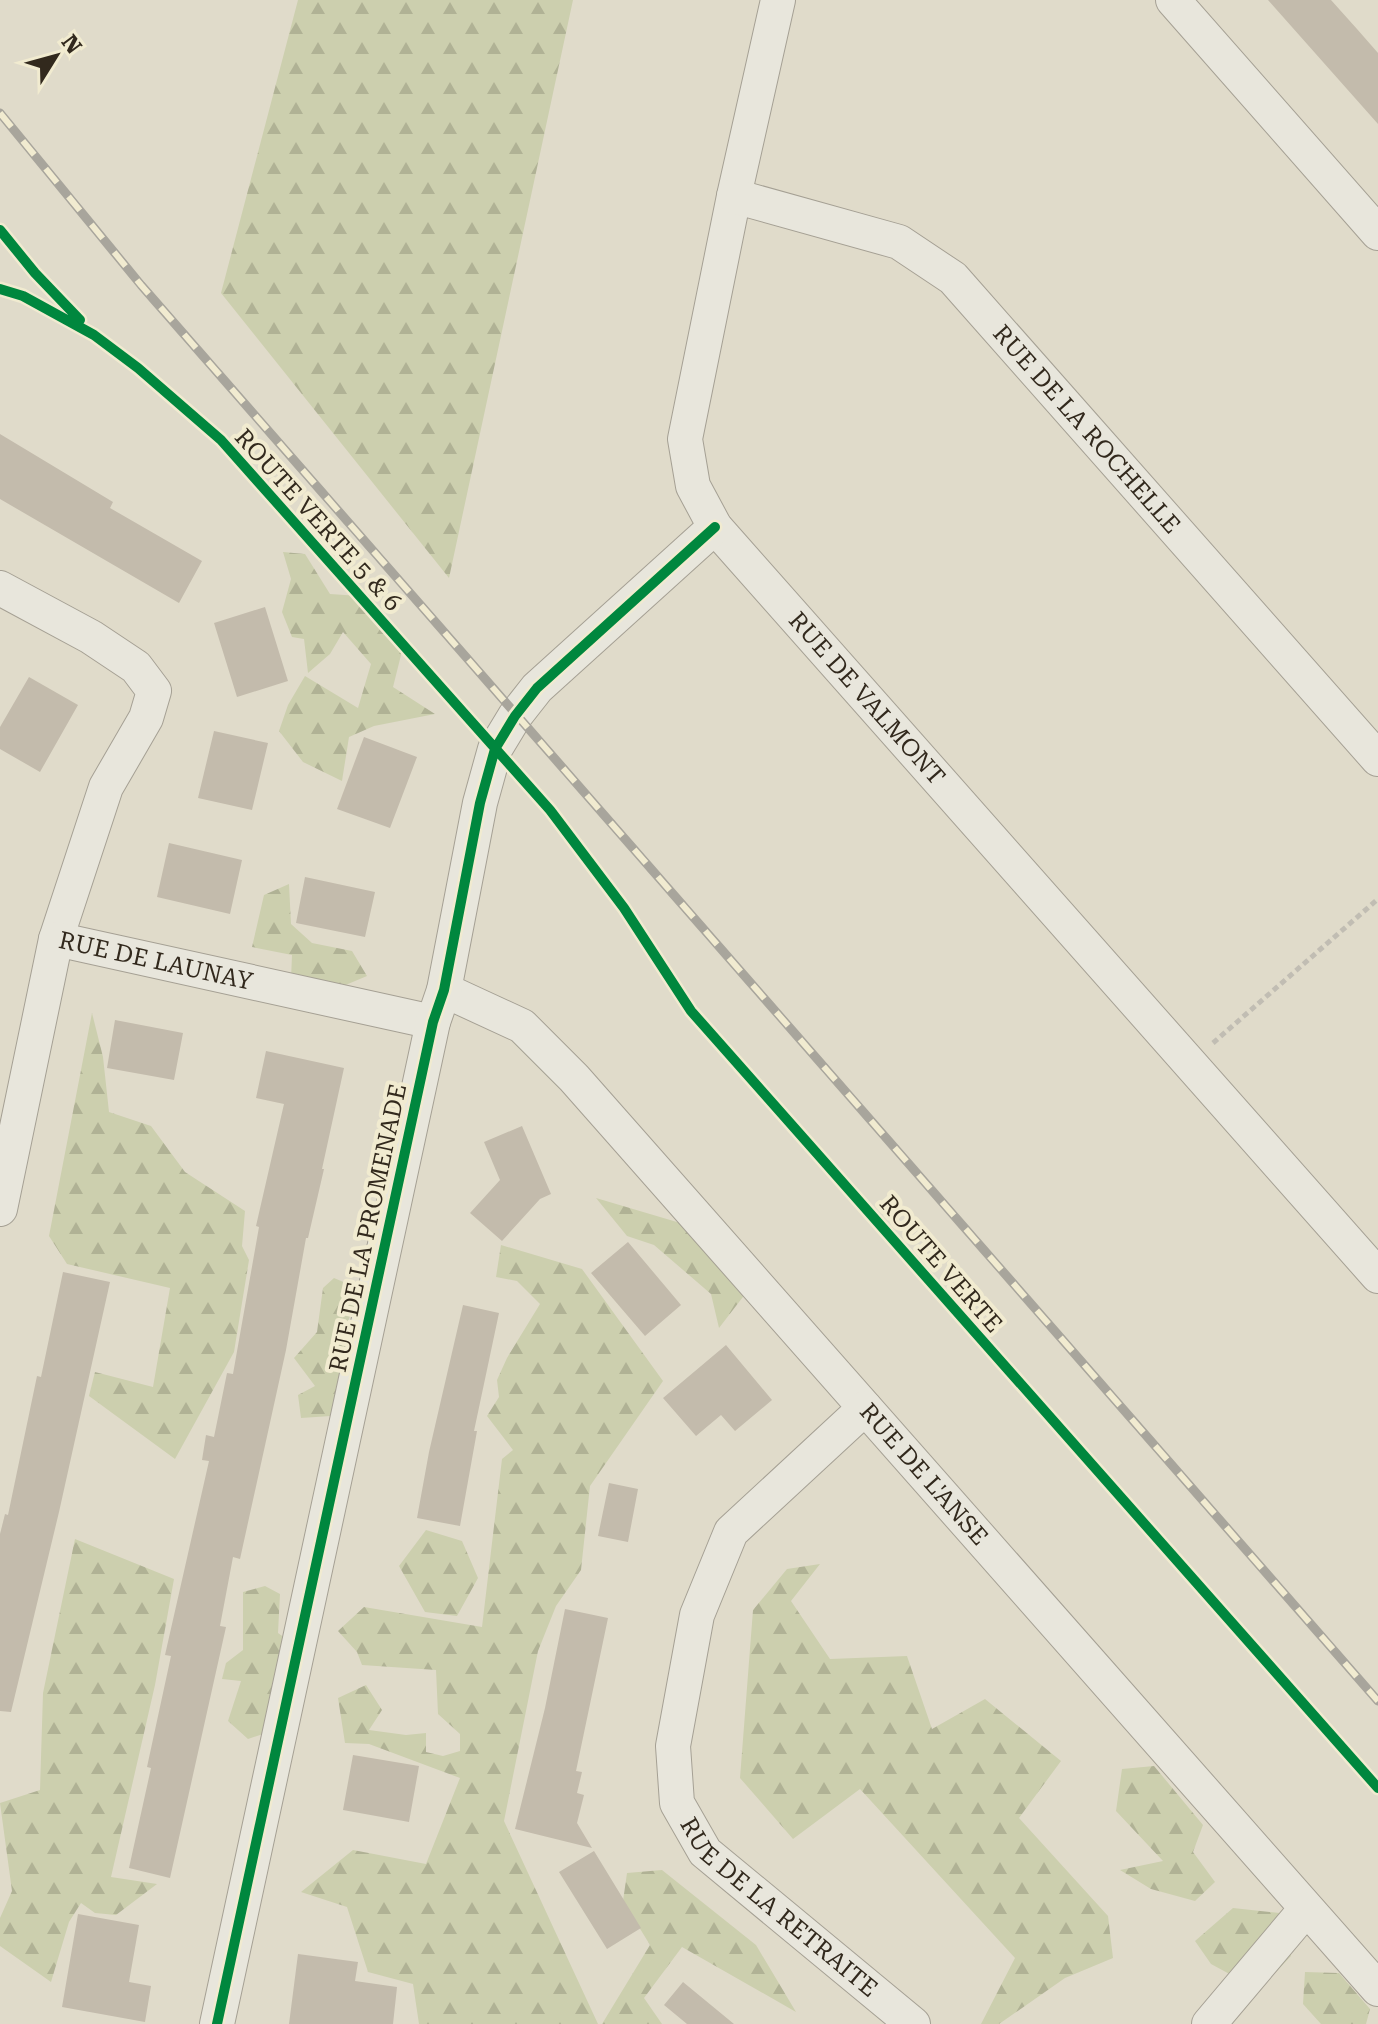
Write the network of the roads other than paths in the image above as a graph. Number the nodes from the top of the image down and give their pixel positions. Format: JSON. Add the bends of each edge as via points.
{"nodes":[{"id":1,"x":778,"y":0,"type":"edge"},
{"id":2,"x":1173,"y":0,"type":"edge"},
{"id":3,"x":734,"y":196,"type":"junction"},
{"id":4,"x":1378,"y":233,"type":"edge"},
{"id":5,"x":715,"y":527,"type":"junction"},
{"id":6,"x":0,"y":588,"type":"edge"},
{"id":7,"x":1378,"y":759,"type":"edge"},
{"id":8,"x":56,"y":939,"type":"junction"},
{"id":9,"x":444,"y":990,"type":"junction"},
{"id":10,"x":433,"y":1022,"type":"junction"},
{"id":11,"x":0,"y":1209,"type":"edge"},
{"id":12,"x":1378,"y":1276,"type":"edge"},
{"id":13,"x":865,"y":1408,"type":"junction"},
{"id":14,"x":1306,"y":1909,"type":"junction"},
{"id":15,"x":1378,"y":1989,"type":"edge"},
{"id":16,"x":217,"y":2024,"type":"edge"},
{"id":17,"x":913,"y":2024,"type":"edge"},
{"id":18,"x":1209,"y":2024,"type":"edge"}],
"edges":[{"from":1,"to":3,"type":"street","name":"RUE DE VALMONT"},
{"from":2,"to":4,"type":"street"},
{"from":3,"to":5,"type":"street","name":"RUE DE VALMONT","via":[[685,439],[693,486]]},
{"from":3,"to":7,"type":"street","name":"RUE DE LA ROCHELLE","via":[[899,242],[953,278]]},
{"from":5,"to":9,"type":"street","name":"RUE DE LA PROMENADE","via":[[537,688],[495,749]]},
{"from":5,"to":12,"type":"street","name":"RUE DE VALMONT"},
{"from":6,"to":8,"type":"street","via":[[136,667],[154,691],[146,718],[106,787]]},
{"from":8,"to":10,"type":"street","name":"RUE DE LAUNAY"},
{"from":8,"to":11,"type":"street","name":"RUE DE LAUNAY"},
{"from":9,"to":10,"type":"street","name":"RUE DE LA PROMENADE"},
{"from":9,"to":13,"type":"street","name":"RUE DE L'ANSE","via":[[522,1026]]},
{"from":10,"to":16,"type":"street","name":"RUE DE LA PROMENADE"},
{"from":13,"to":14,"type":"street","name":"RUE DE L'ANSE"},
{"from":13,"to":17,"type":"street","name":"RUE DE LA RETRAITE","via":[[731,1532],[697,1615],[673,1746],[677,1803],[705,1852]]},
{"from":14,"to":15,"type":"street","name":"RUE DE L'ANSE"},
{"from":14,"to":18,"type":"street"}]}
